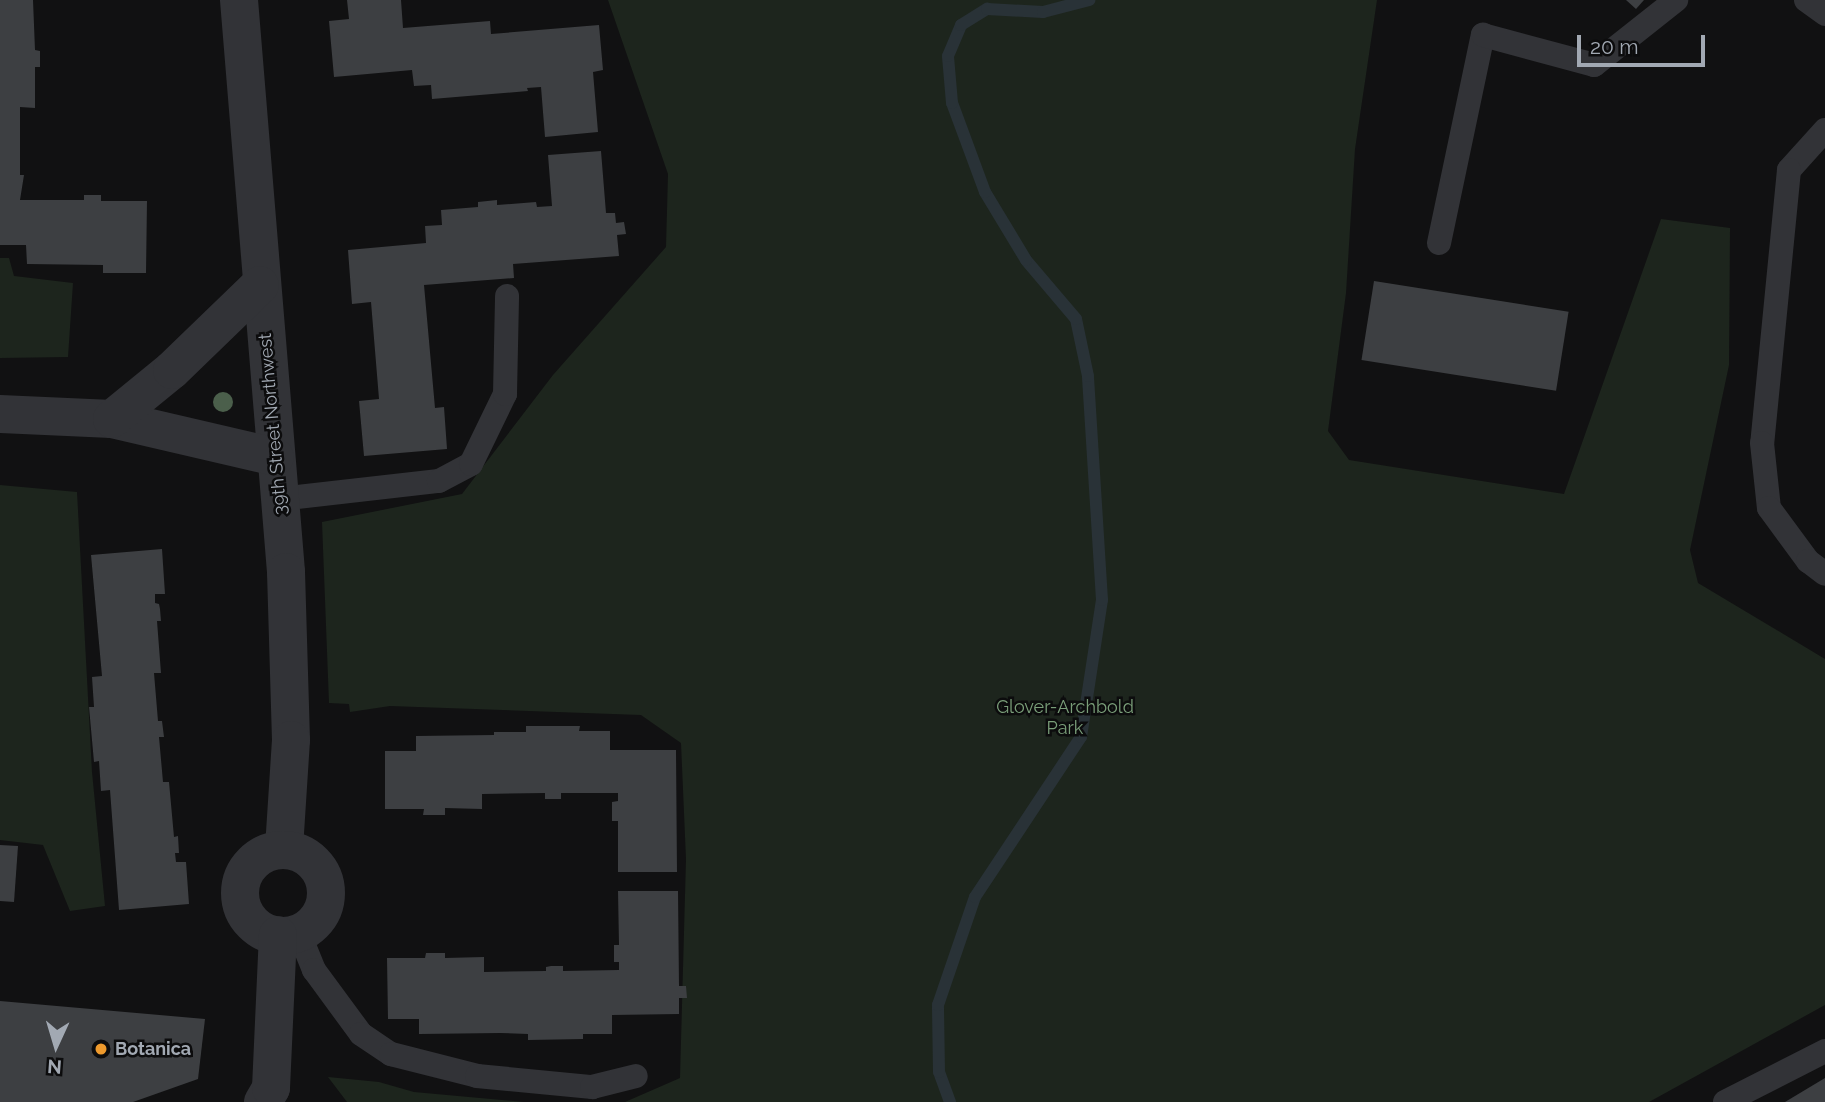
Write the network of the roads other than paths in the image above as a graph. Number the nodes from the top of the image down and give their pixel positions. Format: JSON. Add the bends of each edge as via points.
{"nodes":[{"id":1,"x":239,"y":0,"type":"edge"},
{"id":2,"x":1675,"y":0,"type":"edge"},
{"id":3,"x":1806,"y":0,"type":"edge"},
{"id":4,"x":1825,"y":14,"type":"edge"},
{"id":5,"x":1825,"y":130,"type":"edge"},
{"id":6,"x":1439,"y":243,"type":"dead end"},
{"id":7,"x":260,"y":285,"type":"junction"},
{"id":8,"x":507,"y":296,"type":"dead end"},
{"id":9,"x":0,"y":414,"type":"edge"},
{"id":10,"x":112,"y":419,"type":"junction"},
{"id":11,"x":275,"y":457,"type":"junction"},
{"id":12,"x":280,"y":499,"type":"junction"},
{"id":13,"x":1825,"y":574,"type":"edge"},
{"id":14,"x":285,"y":849,"type":"junction"},
{"id":15,"x":289,"y":934,"type":"junction"},
{"id":16,"x":1825,"y":1051,"type":"edge"},
{"id":17,"x":636,"y":1076,"type":"dead end"},
{"id":18,"x":263,"y":1102,"type":"edge"},
{"id":19,"x":1725,"y":1102,"type":"edge"}],
"edges":[{"from":1,"to":7,"type":"street","name":"39th Street Northwest"},
{"from":2,"to":6,"type":"lane","via":[[1594,65],[1483,35]]},
{"from":3,"to":4,"type":"lane"},
{"from":5,"to":13,"type":"lane","via":[[1788,170],[1762,443],[1769,508],[1808,561]]},
{"from":7,"to":10,"type":"street","via":[[172,370]]},
{"from":7,"to":11,"type":"street","name":"39th Street Northwest"},
{"from":8,"to":12,"type":"lane","via":[[505,394],[471,464],[439,481]]},
{"from":9,"to":10,"type":"street"},
{"from":10,"to":11,"type":"street"},
{"from":11,"to":12,"type":"street","name":"39th Street Northwest"},
{"from":12,"to":14,"type":"street","name":"39th Street Northwest","via":[[291,740]]},
{"from":14,"to":15,"type":"street","via":[[312,860],[326,885],[321,914]]},
{"from":14,"to":15,"type":"street","via":[[260,856],[250,865],[240,887],[243,910],[250,920],[268,933]]},
{"from":15,"to":17,"type":"lane","via":[[361,1034],[391,1054],[490,1078],[592,1087]]},
{"from":15,"to":18,"type":"street","via":[[271,1088]]},
{"from":16,"to":19,"type":"lane"}]}
